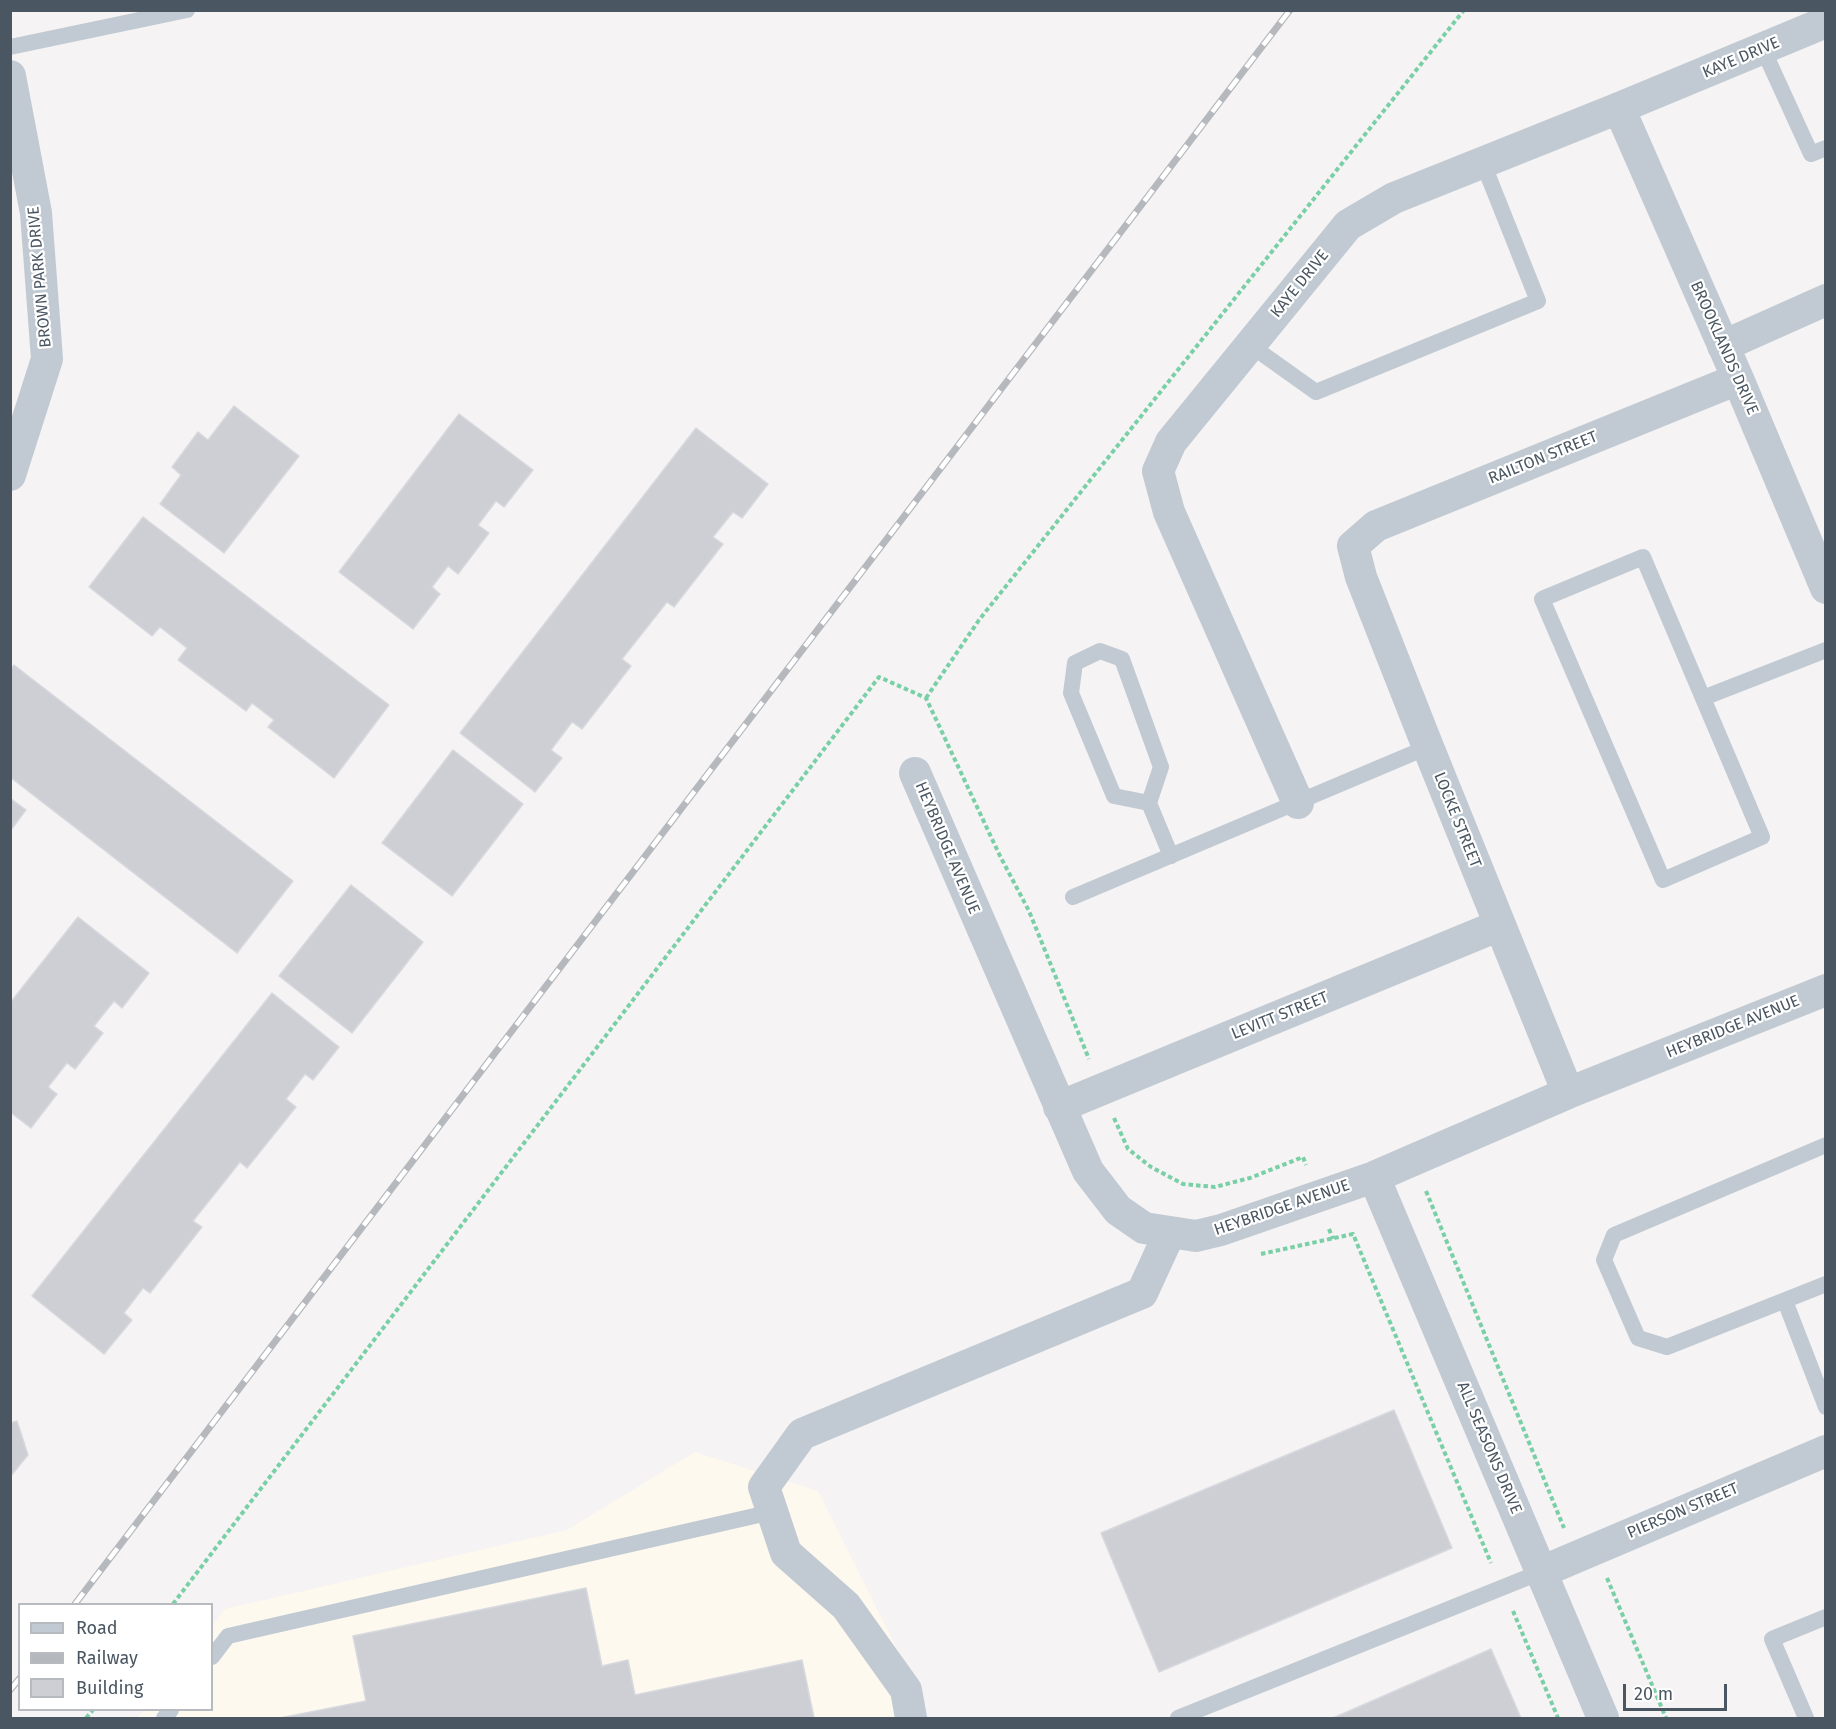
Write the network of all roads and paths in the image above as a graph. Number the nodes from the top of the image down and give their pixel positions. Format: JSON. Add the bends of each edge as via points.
{"nodes":[{"id":1,"x":187,"y":10,"type":"edge"},
{"id":2,"x":1464,"y":10,"type":"edge"},
{"id":3,"x":1810,"y":21,"type":"edge"},
{"id":4,"x":10,"y":47,"type":"edge"},
{"id":5,"x":1763,"y":49,"type":"junction"},
{"id":6,"x":10,"y":76,"type":"edge"},
{"id":7,"x":1619,"y":108,"type":"junction"},
{"id":8,"x":1826,"y":148,"type":"edge"},
{"id":9,"x":1483,"y":163,"type":"junction"},
{"id":10,"x":1826,"y":300,"type":"edge"},
{"id":11,"x":1250,"y":345,"type":"junction"},
{"id":12,"x":1723,"y":346,"type":"junction"},
{"id":13,"x":1738,"y":379,"type":"junction"},
{"id":14,"x":10,"y":475,"type":"edge"},
{"id":15,"x":1353,"y":546,"type":"joint"},
{"id":16,"x":1826,"y":588,"type":"edge"},
{"id":17,"x":1826,"y":650,"type":"edge"},
{"id":18,"x":926,"y":698,"type":"junction"},
{"id":19,"x":1703,"y":698,"type":"junction"},
{"id":20,"x":1428,"y":747,"type":"junction"},
{"id":21,"x":915,"y":773,"type":"dead end"},
{"id":22,"x":1149,"y":803,"type":"junction"},
{"id":23,"x":1298,"y":803,"type":"junction"},
{"id":24,"x":1171,"y":856,"type":"junction"},
{"id":25,"x":1073,"y":897,"type":"dead end"},
{"id":26,"x":1500,"y":925,"type":"junction"},
{"id":27,"x":1826,"y":990,"type":"edge"},
{"id":28,"x":1102,"y":1090,"type":"junction"},
{"id":29,"x":1568,"y":1093,"type":"junction"},
{"id":30,"x":1059,"y":1107,"type":"junction"},
{"id":31,"x":1826,"y":1145,"type":"edge"},
{"id":32,"x":1374,"y":1177,"type":"junction"},
{"id":33,"x":1426,"y":1191,"type":"dead end"},
{"id":34,"x":1317,"y":1197,"type":"junction"},
{"id":35,"x":1170,"y":1232,"type":"junction"},
{"id":36,"x":1333,"y":1239,"type":"dead end"},
{"id":37,"x":1826,"y":1284,"type":"edge"},
{"id":38,"x":1785,"y":1301,"type":"junction"},
{"id":39,"x":1826,"y":1407,"type":"edge"},
{"id":40,"x":1826,"y":1451,"type":"edge"},
{"id":41,"x":772,"y":1512,"type":"junction"},
{"id":42,"x":1581,"y":1555,"type":"junction"},
{"id":43,"x":1541,"y":1572,"type":"junction"},
{"id":44,"x":175,"y":1603,"type":"edge"},
{"id":45,"x":1826,"y":1617,"type":"edge"},
{"id":46,"x":213,"y":1656,"type":"edge"},
{"id":47,"x":911,"y":1719,"type":"edge"},
{"id":48,"x":1178,"y":1719,"type":"edge"},
{"id":49,"x":1603,"y":1719,"type":"edge"},
{"id":50,"x":1665,"y":1719,"type":"edge"},
{"id":51,"x":1806,"y":1719,"type":"edge"}],
"edges":[{"from":1,"to":4,"type":"lane"},
{"from":2,"to":18,"type":"path","via":[[987,611]]},
{"from":3,"to":5,"type":"street","name":"KAYE DRIVE"},
{"from":5,"to":7,"type":"street","name":"KAYE DRIVE"},
{"from":5,"to":8,"type":"lane","via":[[1811,154]]},
{"from":6,"to":14,"type":"street","name":"BROWN PARK DRIVE","via":[[36,213],[47,359]]},
{"from":7,"to":9,"type":"street","name":"KAYE DRIVE"},
{"from":7,"to":12,"type":"street","name":"BROOKLANDS DRIVE"},
{"from":9,"to":11,"type":"street","name":"KAYE DRIVE","via":[[1394,198],[1348,225]]},
{"from":9,"to":11,"type":"lane","via":[[1538,301],[1316,392]]},
{"from":10,"to":12,"type":"street"},
{"from":11,"to":23,"type":"street","name":"KAYE DRIVE","via":[[1171,442],[1158,471],[1169,512]]},
{"from":12,"to":13,"type":"street","name":"BROOKLANDS DRIVE"},
{"from":13,"to":15,"type":"street","name":"RAILTON STREET","via":[[1376,526]]},
{"from":13,"to":16,"type":"street","name":"BROOKLANDS DRIVE"},
{"from":15,"to":20,"type":"street","name":"LOCKE STREET","via":[[1361,577]]},
{"from":17,"to":19,"type":"lane"},
{"from":18,"to":28,"type":"path","via":[[1029,911]]},
{"from":18,"to":44,"type":"path","via":[[879,677]]},
{"from":19,"to":19,"type":"lane","via":[[1643,557],[1542,599],[1663,880],[1762,837]]},
{"from":20,"to":23,"type":"lane"},
{"from":20,"to":26,"type":"street","name":"LOCKE STREET"},
{"from":21,"to":30,"type":"street","name":"HEYBRIDGE AVENUE"},
{"from":22,"to":22,"type":"lane","via":[[1161,766],[1122,659],[1100,651],[1075,663],[1071,693],[1114,796]]},
{"from":22,"to":24,"type":"lane"},
{"from":23,"to":24,"type":"lane"},
{"from":24,"to":25,"type":"lane"},
{"from":26,"to":28,"type":"street","name":"LEVITT STREET"},
{"from":26,"to":29,"type":"street","name":"LOCKE STREET"},
{"from":27,"to":29,"type":"street","name":"HEYBRIDGE AVENUE"},
{"from":28,"to":30,"type":"street","name":"LEVITT STREET"},
{"from":28,"to":34,"type":"path","via":[[1128,1149],[1183,1184],[1215,1187],[1303,1157]]},
{"from":29,"to":32,"type":"street","name":"HEYBRIDGE AVENUE"},
{"from":30,"to":35,"type":"street","name":"HEYBRIDGE AVENUE","via":[[1088,1171],[1118,1209],[1144,1228]]},
{"from":31,"to":38,"type":"lane","via":[[1614,1234],[1604,1260],[1638,1338],[1667,1347]]},
{"from":32,"to":34,"type":"street","name":"HEYBRIDGE AVENUE"},
{"from":32,"to":43,"type":"street","name":"ALL SEASONS DRIVE"},
{"from":33,"to":42,"type":"path","via":[[1563,1528]]},
{"from":34,"to":35,"type":"street","name":"HEYBRIDGE AVENUE","via":[[1196,1236]]},
{"from":34,"to":36,"type":"path"},
{"from":35,"to":41,"type":"street","via":[[1142,1293],[802,1434],[764,1487]]},
{"from":37,"to":38,"type":"lane"},
{"from":38,"to":39,"type":"lane"},
{"from":40,"to":42,"type":"street","name":"PIERSON STREET"},
{"from":41,"to":46,"type":"lane","via":[[228,1636]]},
{"from":41,"to":47,"type":"street","via":[[786,1553],[846,1606],[906,1690]]},
{"from":42,"to":43,"type":"street","name":"PIERSON STREET"},
{"from":42,"to":50,"type":"path","via":[[1603,1569]]},
{"from":43,"to":48,"type":"lane"},
{"from":43,"to":49,"type":"street","name":"ALL SEASONS DRIVE"},
{"from":45,"to":51,"type":"lane","via":[[1772,1639]]}]}
